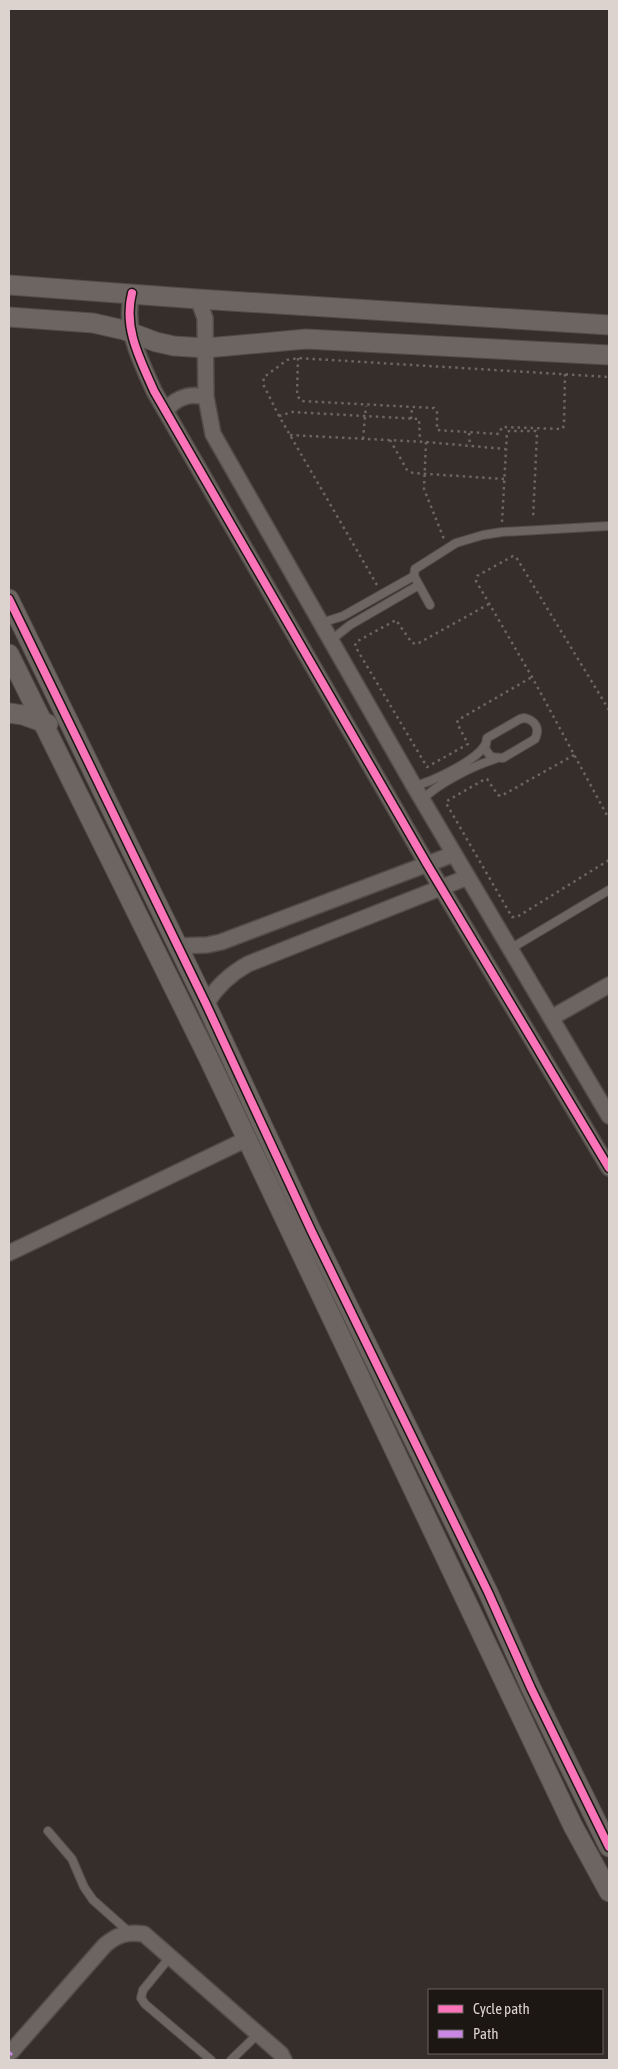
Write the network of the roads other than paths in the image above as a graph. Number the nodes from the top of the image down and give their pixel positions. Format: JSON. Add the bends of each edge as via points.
{"nodes":[{"id":1,"x":9,"y":285,"type":"edge"},
{"id":2,"x":132,"y":293,"type":"junction"},
{"id":3,"x":198,"y":299,"type":"junction"},
{"id":4,"x":9,"y":317,"type":"edge"},
{"id":5,"x":609,"y":324,"type":"edge"},
{"id":6,"x":131,"y":333,"type":"junction"},
{"id":7,"x":206,"y":348,"type":"junction"},
{"id":8,"x":609,"y":354,"type":"edge"},
{"id":9,"x":206,"y":397,"type":"junction"},
{"id":10,"x":166,"y":410,"type":"junction"},
{"id":11,"x":608,"y":526,"type":"dead end"},
{"id":12,"x":414,"y":576,"type":"junction"},
{"id":13,"x":418,"y":585,"type":"junction"},
{"id":14,"x":9,"y":599,"type":"edge"},
{"id":15,"x":430,"y":604,"type":"dead end"},
{"id":16,"x":321,"y":623,"type":"junction"},
{"id":17,"x":28,"y":639,"type":"junction"},
{"id":18,"x":330,"y":641,"type":"junction"},
{"id":19,"x":9,"y":652,"type":"edge"},
{"id":20,"x":9,"y":713,"type":"edge"},
{"id":21,"x":42,"y":720,"type":"junction"},
{"id":22,"x":72,"y":729,"type":"junction"},
{"id":23,"x":485,"y":745,"type":"junction"},
{"id":24,"x":495,"y":759,"type":"junction"},
{"id":25,"x":414,"y":786,"type":"junction"},
{"id":26,"x":422,"y":800,"type":"junction"},
{"id":27,"x":454,"y":854,"type":"junction"},
{"id":28,"x":427,"y":864,"type":"junction"},
{"id":29,"x":468,"y":877,"type":"junction"},
{"id":30,"x":442,"y":888,"type":"junction"},
{"id":31,"x":609,"y":890,"type":"edge"},
{"id":32,"x":177,"y":946,"type":"junction"},
{"id":33,"x":510,"y":949,"type":"junction"},
{"id":34,"x":609,"y":985,"type":"edge"},
{"id":35,"x":206,"y":1004,"type":"junction"},
{"id":36,"x":551,"y":1018,"type":"junction"},
{"id":37,"x":224,"y":1046,"type":"junction"},
{"id":38,"x":208,"y":1057,"type":"junction"},
{"id":39,"x":609,"y":1116,"type":"edge"},
{"id":40,"x":247,"y":1139,"type":"junction"},
{"id":41,"x":609,"y":1168,"type":"edge"},
{"id":42,"x":9,"y":1253,"type":"edge"},
{"id":43,"x":48,"y":1831,"type":"dead end"},
{"id":44,"x":609,"y":1847,"type":"edge"},
{"id":45,"x":609,"y":1892,"type":"edge"},
{"id":46,"x":129,"y":1932,"type":"junction"},
{"id":47,"x":170,"y":1957,"type":"junction"},
{"id":48,"x":258,"y":2034,"type":"junction"},
{"id":49,"x":13,"y":2054,"type":"edge"},
{"id":50,"x":211,"y":2060,"type":"edge"},
{"id":51,"x":231,"y":2060,"type":"edge"},
{"id":52,"x":284,"y":2060,"type":"edge"}],
"edges":[{"from":1,"to":2,"type":"street"},
{"from":2,"to":3,"type":"street"},
{"from":2,"to":6,"type":"street","via":[[128,313]]},
{"from":3,"to":5,"type":"street"},
{"from":3,"to":7,"type":"street","via":[[205,318]]},
{"from":4,"to":6,"type":"street","via":[[93,323]]},
{"from":6,"to":7,"type":"street","via":[[174,346]]},
{"from":6,"to":10,"type":"street","via":[[154,391]]},
{"from":7,"to":8,"type":"street","via":[[306,339]]},
{"from":7,"to":9,"type":"street"},
{"from":9,"to":10,"type":"street","via":[[179,398]]},
{"from":9,"to":16,"type":"street","via":[[213,434]]},
{"from":10,"to":28,"type":"street"},
{"from":11,"to":12,"type":"lane","via":[[502,532],[469,538],[417,566]]},
{"from":12,"to":13,"type":"lane"},
{"from":12,"to":16,"type":"lane","via":[[344,616]]},
{"from":13,"to":15,"type":"lane"},
{"from":13,"to":18,"type":"lane","via":[[350,625]]},
{"from":14,"to":17,"type":"street"},
{"from":16,"to":18,"type":"street"},
{"from":17,"to":19,"type":"street"},
{"from":17,"to":22,"type":"street"},
{"from":18,"to":25,"type":"street"},
{"from":19,"to":21,"type":"street"},
{"from":20,"to":21,"type":"street"},
{"from":21,"to":22,"type":"street","via":[[63,729]]},
{"from":21,"to":38,"type":"street"},
{"from":22,"to":32,"type":"street"},
{"from":23,"to":24,"type":"lane","via":[[488,754]]},
{"from":23,"to":24,"type":"lane","via":[[490,736],[520,719],[535,723],[537,734],[531,742],[503,758]]},
{"from":23,"to":25,"type":"lane","via":[[474,757],[434,780]]},
{"from":24,"to":26,"type":"lane","via":[[437,788]]},
{"from":25,"to":26,"type":"street"},
{"from":26,"to":27,"type":"street"},
{"from":27,"to":28,"type":"street"},
{"from":27,"to":29,"type":"street"},
{"from":28,"to":30,"type":"street"},
{"from":28,"to":32,"type":"street","via":[[221,942]]},
{"from":29,"to":30,"type":"street"},
{"from":29,"to":33,"type":"street"},
{"from":30,"to":35,"type":"street","via":[[248,964],[228,976]]},
{"from":30,"to":41,"type":"street"},
{"from":31,"to":33,"type":"lane"},
{"from":32,"to":35,"type":"street"},
{"from":33,"to":36,"type":"street"},
{"from":34,"to":36,"type":"street"},
{"from":35,"to":37,"type":"street"},
{"from":36,"to":39,"type":"street"},
{"from":37,"to":38,"type":"street"},
{"from":37,"to":44,"type":"street"},
{"from":38,"to":40,"type":"street"},
{"from":40,"to":42,"type":"street"},
{"from":40,"to":45,"type":"street","via":[[573,1826]]},
{"from":43,"to":46,"type":"lane","via":[[72,1859],[93,1900]]},
{"from":46,"to":47,"type":"street","via":[[144,1934]]},
{"from":46,"to":49,"type":"street","via":[[114,1936],[105,1945]]},
{"from":47,"to":48,"type":"street"},
{"from":47,"to":50,"type":"lane","via":[[143,1990],[141,1998]]},
{"from":48,"to":51,"type":"lane"},
{"from":48,"to":52,"type":"street"}]}
